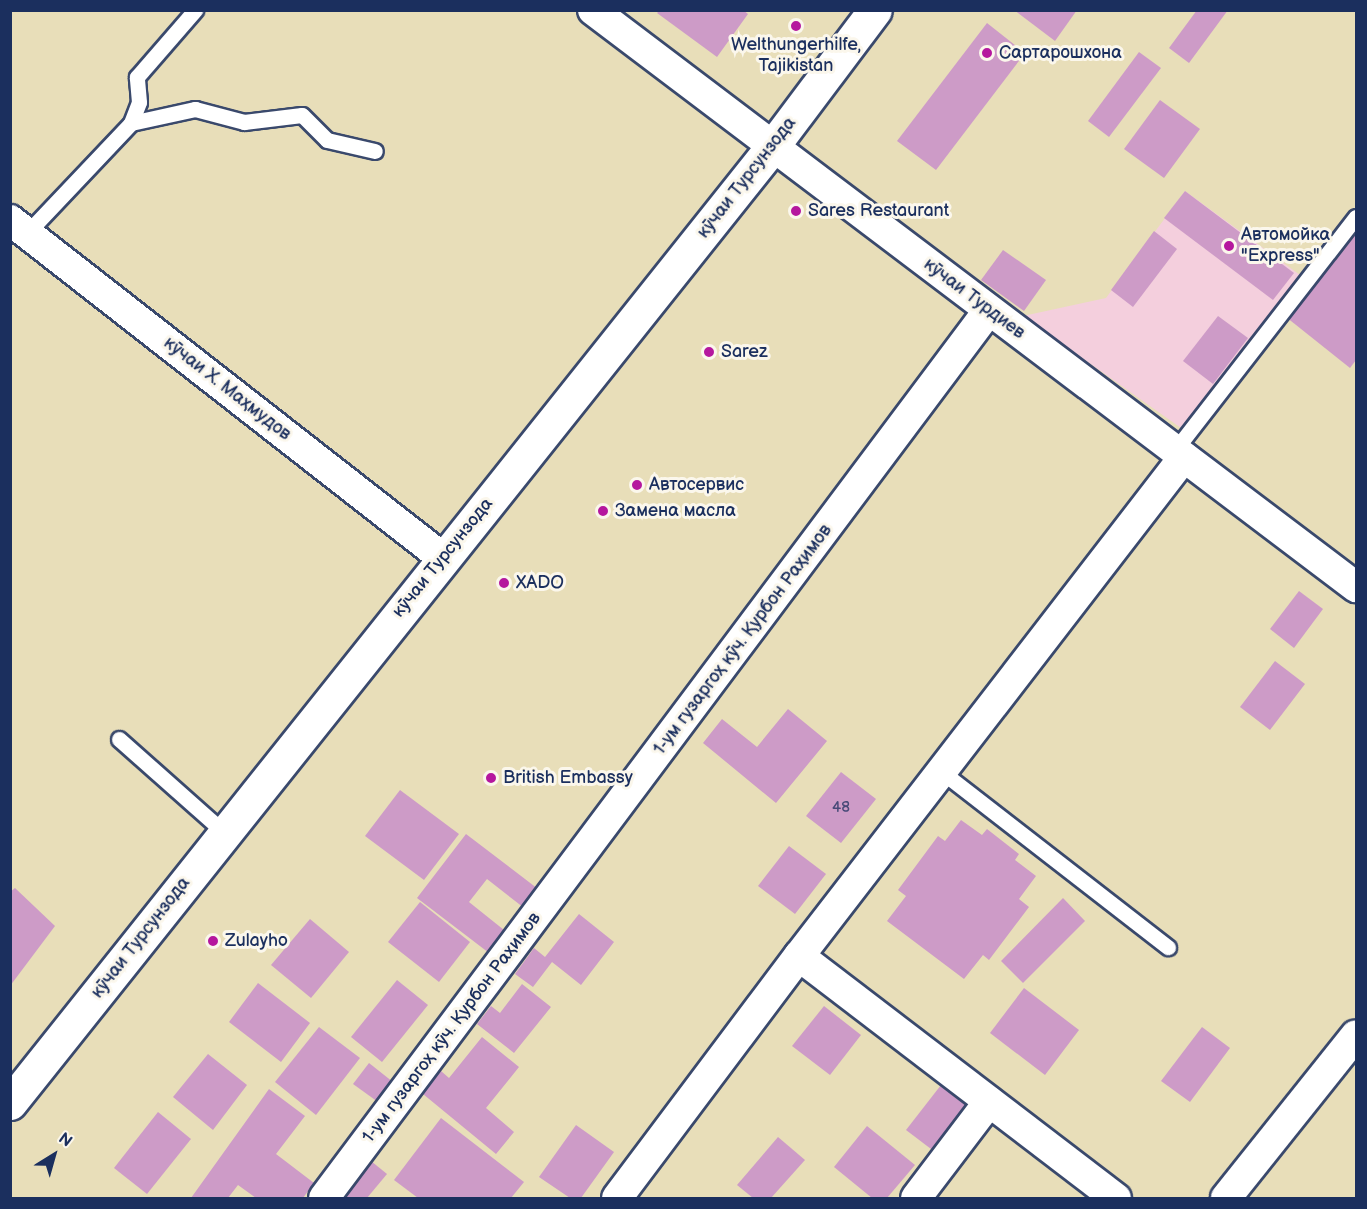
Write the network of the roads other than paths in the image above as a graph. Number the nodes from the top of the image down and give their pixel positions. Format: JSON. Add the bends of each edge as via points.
{"nodes":[{"id":1,"x":195,"y":10,"type":"edge"},
{"id":2,"x":593,"y":10,"type":"edge"},
{"id":3,"x":875,"y":10,"type":"edge"},
{"id":4,"x":131,"y":123,"type":"junction"},
{"id":5,"x":772,"y":147,"type":"junction"},
{"id":6,"x":375,"y":151,"type":"dead end"},
{"id":7,"x":1356,"y":217,"type":"edge"},
{"id":8,"x":15,"y":224,"type":"edge"},
{"id":9,"x":989,"y":310,"type":"junction"},
{"id":10,"x":1180,"y":453,"type":"junction"},
{"id":11,"x":443,"y":558,"type":"junction"},
{"id":12,"x":1356,"y":587,"type":"edge"},
{"id":13,"x":119,"y":739,"type":"dead end"},
{"id":14,"x":942,"y":772,"type":"junction"},
{"id":15,"x":225,"y":833,"type":"junction"},
{"id":16,"x":1168,"y":947,"type":"dead end"},
{"id":17,"x":799,"y":956,"type":"junction"},
{"id":18,"x":1356,"y":1035,"type":"edge"},
{"id":19,"x":988,"y":1101,"type":"junction"},
{"id":20,"x":10,"y":1103,"type":"edge"},
{"id":21,"x":324,"y":1198,"type":"edge"},
{"id":22,"x":617,"y":1198,"type":"edge"},
{"id":23,"x":916,"y":1198,"type":"edge"},
{"id":24,"x":1116,"y":1198,"type":"edge"},
{"id":25,"x":1226,"y":1198,"type":"edge"}],
"edges":[{"from":1,"to":4,"type":"lane","via":[[137,77],[139,102]]},
{"from":2,"to":5,"type":"street","name":"кӯчаи Турдиев"},
{"from":3,"to":5,"type":"main road","name":"кӯчаи Турсунзода"},
{"from":4,"to":6,"type":"lane","via":[[195,109],[244,122],[302,115],[327,140]]},
{"from":4,"to":8,"type":"lane"},
{"from":5,"to":9,"type":"street","name":"кӯчаи Турдиев"},
{"from":5,"to":11,"type":"main road","name":"кӯчаи Турсунзода"},
{"from":7,"to":10,"type":"lane"},
{"from":8,"to":11,"type":"street","name":"кӯчаи Х. Маҳмудов"},
{"from":9,"to":10,"type":"street","name":"кӯчаи Турдиев"},
{"from":9,"to":21,"type":"street","name":"1-ум гузаргоҳ кӯч. Қурбон Раҳимов"},
{"from":10,"to":12,"type":"street","name":"кӯчаи Турдиев"},
{"from":10,"to":14,"type":"street"},
{"from":11,"to":15,"type":"main road","name":"кӯчаи Турсунзода"},
{"from":13,"to":15,"type":"lane"},
{"from":14,"to":16,"type":"lane"},
{"from":14,"to":17,"type":"street"},
{"from":15,"to":20,"type":"main road","name":"кӯчаи Турсунзода"},
{"from":17,"to":19,"type":"street"},
{"from":17,"to":22,"type":"street"},
{"from":18,"to":25,"type":"street"},
{"from":19,"to":23,"type":"street"},
{"from":19,"to":24,"type":"street"}]}
